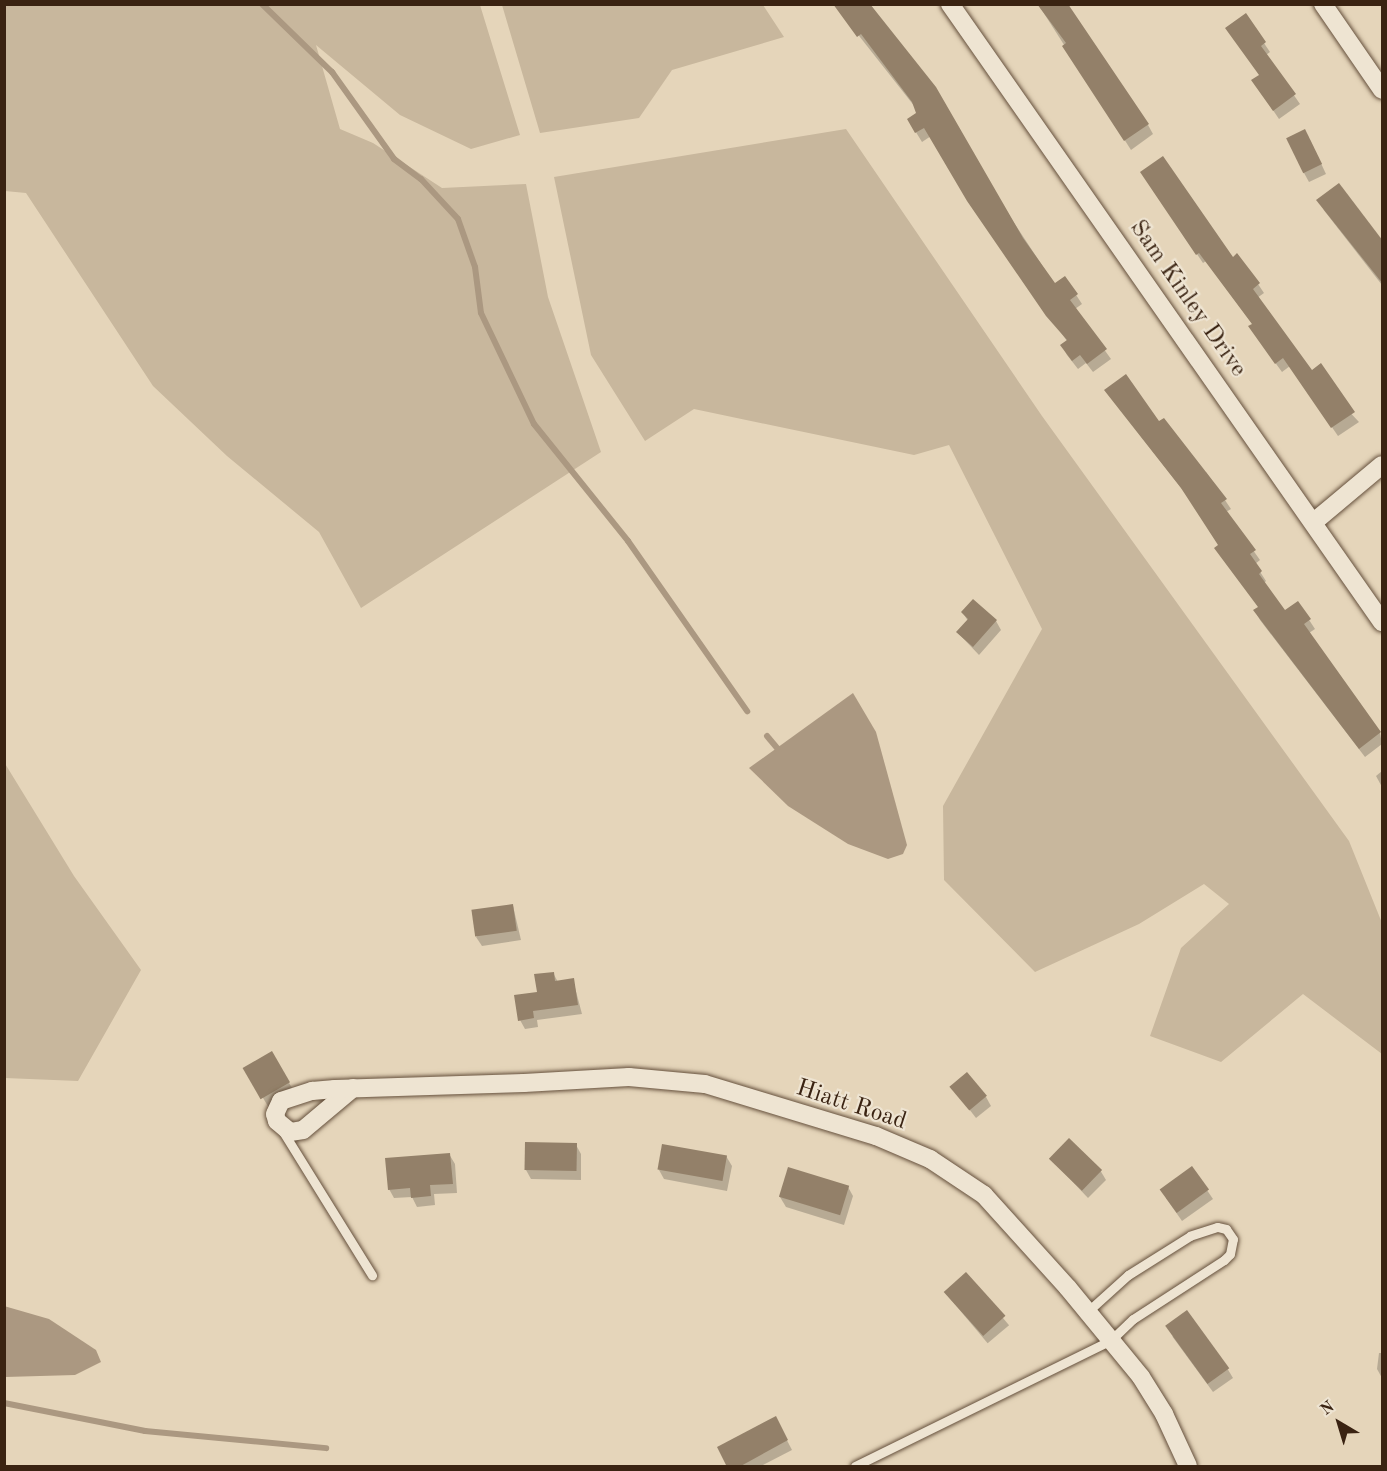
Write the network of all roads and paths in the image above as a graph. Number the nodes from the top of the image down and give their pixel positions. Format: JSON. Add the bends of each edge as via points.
{"nodes":[{"id":1,"x":950,"y":4,"type":"edge"},
{"id":2,"x":1323,"y":4,"type":"edge"},
{"id":3,"x":1383,"y":90,"type":"edge"},
{"id":4,"x":1383,"y":465,"type":"edge"},
{"id":5,"x":1315,"y":521,"type":"junction"},
{"id":6,"x":1383,"y":622,"type":"edge"},
{"id":7,"x":353,"y":1088,"type":"junction"},
{"id":8,"x":281,"y":1128,"type":"junction"},
{"id":9,"x":372,"y":1275,"type":"dead end"},
{"id":10,"x":1087,"y":1312,"type":"junction"},
{"id":11,"x":1111,"y":1340,"type":"junction"},
{"id":12,"x":855,"y":1467,"type":"edge"},
{"id":13,"x":1188,"y":1467,"type":"edge"}],
"edges":[{"from":1,"to":5,"type":"street","name":"Sam Kinley Drive"},
{"from":2,"to":3,"type":"street"},
{"from":4,"to":5,"type":"street"},
{"from":5,"to":6,"type":"street","name":"Sam Kinley Drive"},
{"from":7,"to":8,"type":"street","via":[[303,1130],[290,1132]]},
{"from":7,"to":8,"type":"street","name":"Hiatt Road","via":[[312,1091],[285,1099],[275,1114]]},
{"from":7,"to":10,"type":"street","name":"Hiatt Road","via":[[629,1077],[705,1084],[876,1136],[930,1159],[984,1195]]},
{"from":8,"to":9,"type":"lane"},
{"from":10,"to":11,"type":"street","name":"Hiatt Road"},
{"from":10,"to":11,"type":"lane","via":[[1112,1287],[1171,1246],[1209,1228],[1221,1227],[1230,1233],[1233,1247],[1224,1260],[1143,1312]]},
{"from":11,"to":12,"type":"lane"},
{"from":11,"to":13,"type":"street","name":"Hiatt Road","via":[[1164,1414]]}]}
